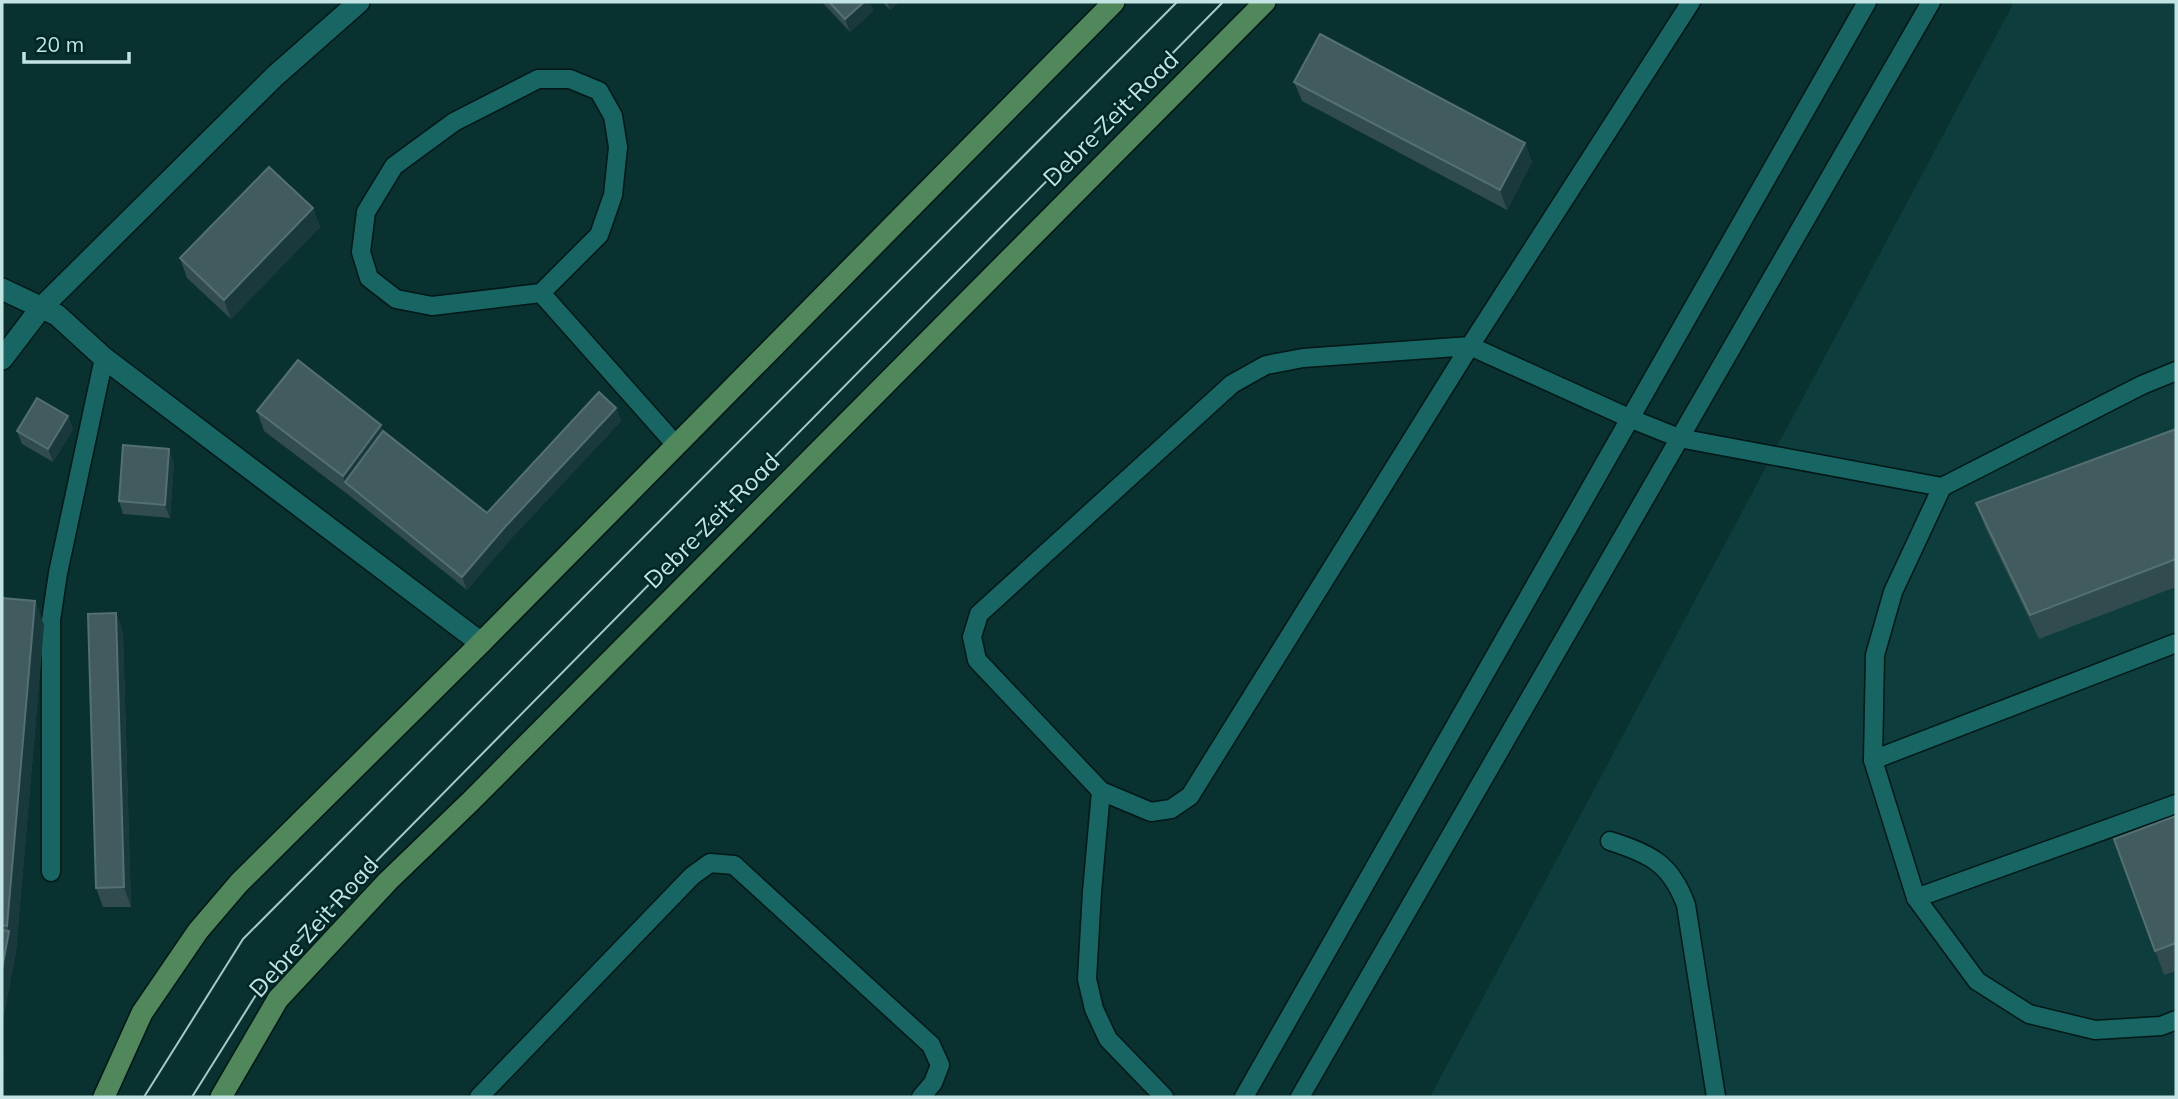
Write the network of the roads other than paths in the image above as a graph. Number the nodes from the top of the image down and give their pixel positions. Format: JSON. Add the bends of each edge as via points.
{"nodes":[{"id":1,"x":359,"y":2,"type":"edge"},
{"id":2,"x":1114,"y":2,"type":"edge"},
{"id":3,"x":1265,"y":2,"type":"edge"},
{"id":4,"x":1691,"y":2,"type":"edge"},
{"id":5,"x":1867,"y":2,"type":"edge"},
{"id":6,"x":1931,"y":2,"type":"edge"},
{"id":7,"x":2,"y":289,"type":"edge"},
{"id":8,"x":541,"y":293,"type":"junction"},
{"id":9,"x":41,"y":308,"type":"junction"},
{"id":10,"x":1470,"y":346,"type":"junction"},
{"id":11,"x":104,"y":358,"type":"junction"},
{"id":12,"x":2,"y":359,"type":"edge"},
{"id":13,"x":2176,"y":371,"type":"edge"},
{"id":14,"x":1629,"y":418,"type":"junction"},
{"id":15,"x":1679,"y":438,"type":"junction"},
{"id":16,"x":676,"y":445,"type":"junction"},
{"id":17,"x":1942,"y":486,"type":"junction"},
{"id":18,"x":481,"y":643,"type":"junction"},
{"id":19,"x":2176,"y":643,"type":"edge"},
{"id":20,"x":1873,"y":760,"type":"junction"},
{"id":21,"x":1101,"y":791,"type":"junction"},
{"id":22,"x":2176,"y":804,"type":"edge"},
{"id":23,"x":1610,"y":841,"type":"dead end"},
{"id":24,"x":51,"y":872,"type":"dead end"},
{"id":25,"x":1916,"y":898,"type":"junction"},
{"id":26,"x":2176,"y":1020,"type":"edge"},
{"id":27,"x":104,"y":1097,"type":"edge"},
{"id":28,"x":221,"y":1097,"type":"edge"},
{"id":29,"x":479,"y":1097,"type":"edge"},
{"id":30,"x":921,"y":1097,"type":"edge"},
{"id":31,"x":1164,"y":1097,"type":"edge"},
{"id":32,"x":1244,"y":1097,"type":"edge"},
{"id":33,"x":1300,"y":1097,"type":"edge"},
{"id":34,"x":1716,"y":1097,"type":"edge"}],
"edges":[{"from":1,"to":9,"type":"street","via":[[275,76]]},
{"from":2,"to":16,"type":"main road"},
{"from":3,"to":28,"type":"main road","name":"Debre Zeit Road","via":[[388,881],[278,999]]},
{"from":4,"to":10,"type":"lane"},
{"from":5,"to":14,"type":"lane"},
{"from":6,"to":15,"type":"lane"},
{"from":7,"to":9,"type":"street"},
{"from":8,"to":8,"type":"lane","via":[[432,306],[396,299],[369,278],[361,251],[366,212],[394,166],[454,122],[538,79],[570,79],[599,91],[613,116],[618,147],[613,195],[599,235]]},
{"from":8,"to":16,"type":"lane"},
{"from":9,"to":11,"type":"street","via":[[57,315]]},
{"from":9,"to":12,"type":"street"},
{"from":10,"to":14,"type":"lane"},
{"from":10,"to":21,"type":"lane","via":[[1190,796],[1171,808],[1151,812]]},
{"from":10,"to":21,"type":"lane","via":[[1303,358],[1266,365],[1232,384],[979,614],[972,637],[977,660]]},
{"from":11,"to":18,"type":"street"},
{"from":11,"to":24,"type":"lane","via":[[51,620]]},
{"from":13,"to":17,"type":"lane"},
{"from":14,"to":15,"type":"lane"},
{"from":14,"to":32,"type":"lane"},
{"from":15,"to":17,"type":"lane"},
{"from":15,"to":33,"type":"lane"},
{"from":16,"to":18,"type":"main road"},
{"from":17,"to":20,"type":"lane","via":[[1893,592],[1875,655]]},
{"from":18,"to":27,"type":"main road","via":[[239,883],[198,931],[142,1013]]},
{"from":19,"to":20,"type":"lane"},
{"from":20,"to":25,"type":"lane"},
{"from":21,"to":31,"type":"lane","via":[[1087,979],[1108,1039]]},
{"from":22,"to":25,"type":"lane"},
{"from":23,"to":34,"type":"lane","via":[[1658,862],[1678,882],[1686,905]]},
{"from":25,"to":26,"type":"lane","via":[[1977,981],[2029,1014],[2095,1030],[2161,1026]]},
{"from":29,"to":30,"type":"lane","via":[[692,876],[710,863],[734,865],[930,1045],[940,1065]]}]}
